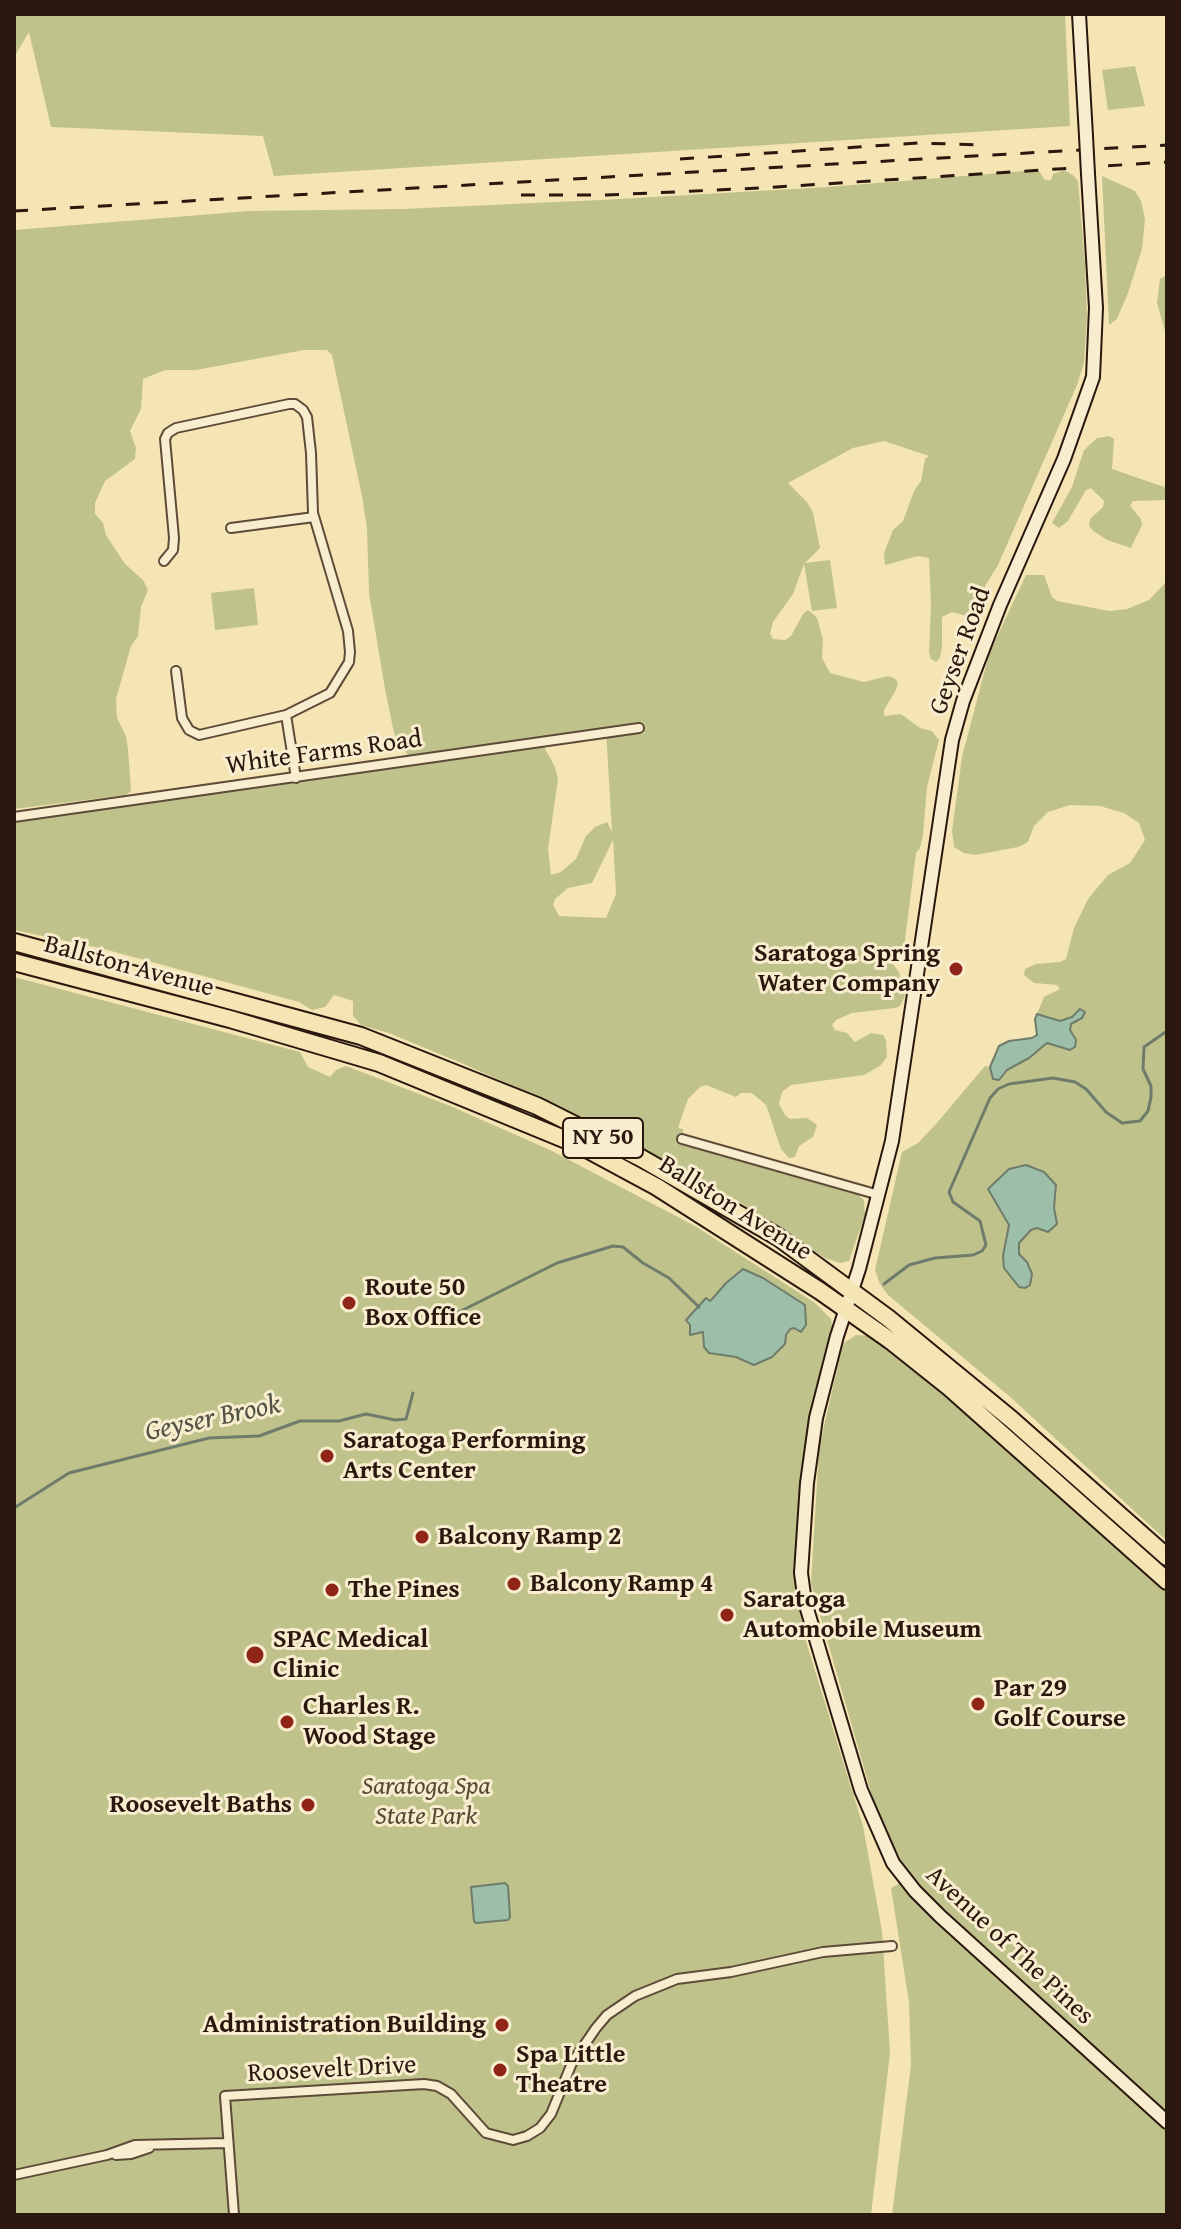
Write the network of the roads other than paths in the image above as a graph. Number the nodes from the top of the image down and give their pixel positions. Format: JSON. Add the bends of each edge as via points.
{"nodes":[{"id":1,"x":1079,"y":14,"type":"edge"},
{"id":2,"x":314,"y":517,"type":"junction"},
{"id":3,"x":231,"y":528,"type":"dead end"},
{"id":4,"x":164,"y":561,"type":"dead end"},
{"id":5,"x":176,"y":671,"type":"dead end"},
{"id":6,"x":286,"y":715,"type":"junction"},
{"id":7,"x":639,"y":728,"type":"dead end"},
{"id":8,"x":296,"y":778,"type":"junction"},
{"id":9,"x":14,"y":817,"type":"edge"},
{"id":10,"x":14,"y":942,"type":"edge"},
{"id":11,"x":14,"y":962,"type":"edge"},
{"id":12,"x":682,"y":1139,"type":"dead end"},
{"id":13,"x":879,"y":1195,"type":"junction"},
{"id":14,"x":851,"y":1292,"type":"junction"},
{"id":15,"x":846,"y":1309,"type":"junction"},
{"id":16,"x":1167,"y":1557,"type":"edge"},
{"id":17,"x":1167,"y":1581,"type":"edge"},
{"id":18,"x":892,"y":1946,"type":"dead end"},
{"id":19,"x":1167,"y":2122,"type":"edge"},
{"id":20,"x":227,"y":2143,"type":"junction"},
{"id":21,"x":14,"y":2175,"type":"edge"},
{"id":22,"x":234,"y":2215,"type":"edge"}],
"edges":[{"from":1,"to":13,"type":"street","name":"Geyser Road","bridge":true,"via":[[1096,308],[1093,377],[1064,459],[1000,605],[952,740],[892,1141]]},
{"from":2,"to":3,"type":"street"},
{"from":2,"to":4,"type":"street","via":[[307,417],[295,404],[176,428],[165,439],[174,538]]},
{"from":2,"to":6,"type":"street","via":[[348,631],[349,662],[330,693]]},
{"from":5,"to":6,"type":"street","via":[[182,718],[199,735]]},
{"from":6,"to":8,"type":"street"},
{"from":7,"to":8,"type":"street","name":"White Farms Road"},
{"from":8,"to":9,"type":"street","name":"White Farms Road"},
{"from":10,"to":14,"type":"highway","name":"Ballston Avenue","number":"NY 50","via":[[361,1036],[469,1077],[641,1158],[778,1237]]},
{"from":11,"to":15,"type":"highway","name":"Ballston Avenue","number":"NY 50","via":[[326,1046],[483,1104],[581,1146],[657,1187]]},
{"from":12,"to":13,"type":"street"},
{"from":13,"to":14,"type":"street","name":"Geyser Road"},
{"from":14,"to":15,"type":"street","name":"Geyser Road"},
{"from":14,"to":16,"type":"highway","name":"Ballston Avenue","number":"NY 50","via":[[1011,1419]]},
{"from":15,"to":17,"type":"highway","name":"Ballston Avenue","number":"NY 50","via":[[950,1388]]},
{"from":15,"to":19,"type":"street","name":"Avenue of The Pines","via":[[816,1418],[801,1573],[805,1602],[878,1834],[893,1863],[940,1916]]},
{"from":18,"to":20,"type":"street","name":"Roosevelt Drive","via":[[823,1952],[677,1979],[635,1996],[596,2028],[572,2063],[551,2114],[527,2136],[513,2140],[486,2133],[451,2094],[420,2084],[225,2096]]},
{"from":20,"to":21,"type":"street","via":[[155,2146]]},
{"from":20,"to":22,"type":"street","name":"Roosevelt Drive"}]}
